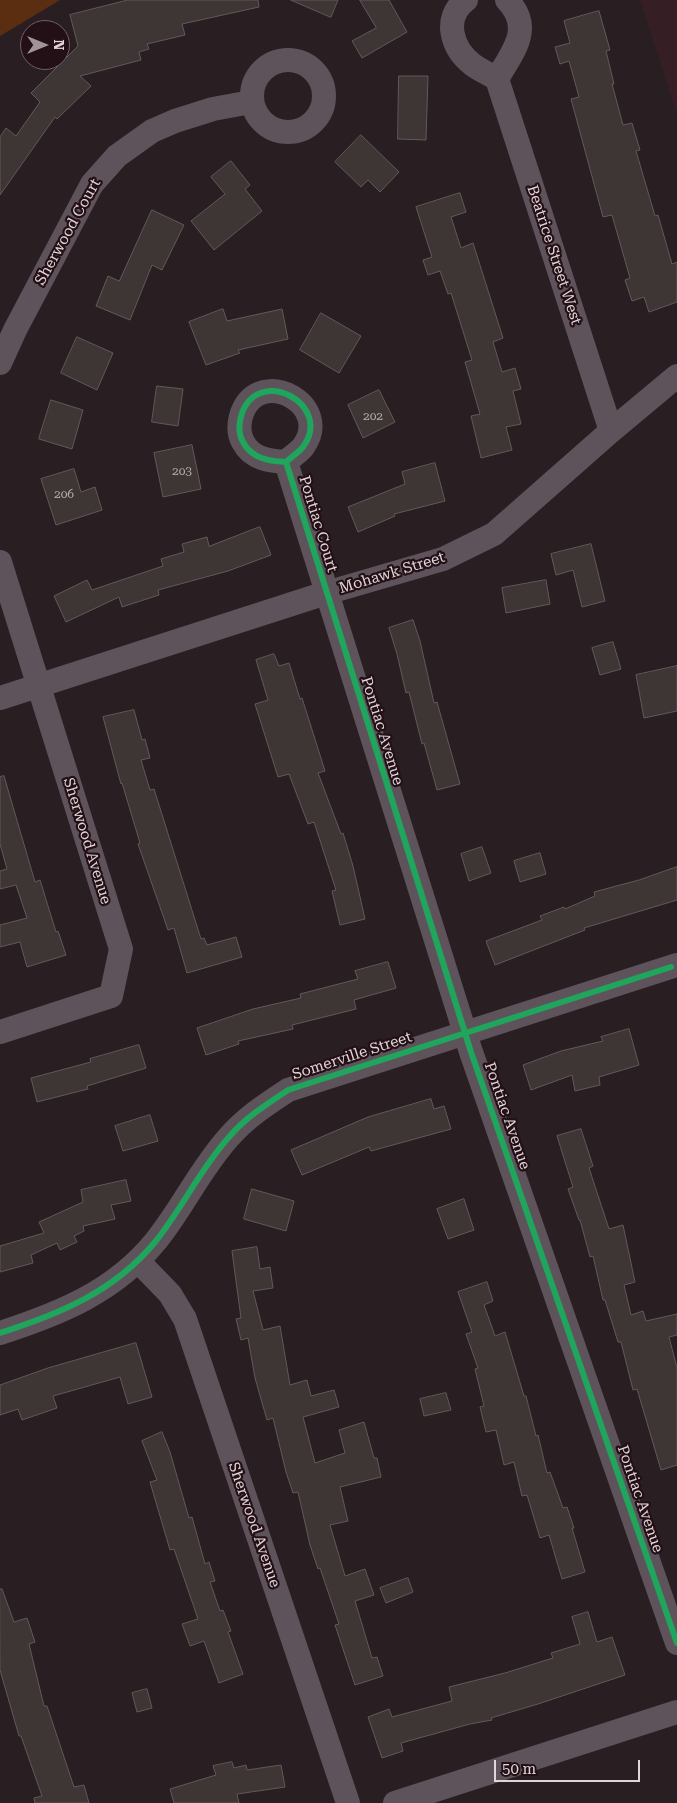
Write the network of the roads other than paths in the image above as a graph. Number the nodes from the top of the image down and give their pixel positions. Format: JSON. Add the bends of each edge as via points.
{"nodes":[{"id":1,"x":466,"y":0,"type":"edge"},
{"id":2,"x":507,"y":0,"type":"edge"},
{"id":3,"x":497,"y":79,"type":"junction"},
{"id":4,"x":251,"y":102,"type":"dead end"},
{"id":5,"x":0,"y":363,"type":"edge"},
{"id":6,"x":677,"y":376,"type":"edge"},
{"id":7,"x":610,"y":430,"type":"junction"},
{"id":8,"x":286,"y":462,"type":"dead end"},
{"id":9,"x":0,"y":562,"type":"edge"},
{"id":10,"x":326,"y":593,"type":"junction"},
{"id":11,"x":39,"y":686,"type":"junction"},
{"id":12,"x":0,"y":698,"type":"edge"},
{"id":13,"x":677,"y":965,"type":"edge"},
{"id":14,"x":0,"y":1032,"type":"edge"},
{"id":15,"x":465,"y":1033,"type":"junction"},
{"id":16,"x":138,"y":1260,"type":"junction"},
{"id":17,"x":0,"y":1333,"type":"edge"},
{"id":18,"x":677,"y":1643,"type":"edge"},
{"id":19,"x":677,"y":1712,"type":"edge"},
{"id":20,"x":348,"y":1803,"type":"edge"},
{"id":21,"x":395,"y":1803,"type":"edge"}],
"edges":[{"from":1,"to":3,"type":"street","via":[[456,10],[452,21],[455,44],[472,64]]},
{"from":2,"to":3,"type":"street","via":[[515,8],[521,30]]},
{"from":3,"to":7,"type":"street","name":"Beatrice Street West"},
{"from":4,"to":5,"type":"street","name":"Sherwood Court","via":[[175,121],[152,131],[118,156],[92,184]]},
{"from":6,"to":7,"type":"street","name":"Mohawk Street"},
{"from":7,"to":10,"type":"street","name":"Mohawk Street","via":[[494,534],[444,559]]},
{"from":8,"to":10,"type":"street","name":"Pontiac Court"},
{"from":9,"to":11,"type":"street"},
{"from":10,"to":11,"type":"street","name":"Mohawk Street"},
{"from":10,"to":15,"type":"street","name":"Pontiac Avenue"},
{"from":11,"to":12,"type":"street","name":"Mohawk Street"},
{"from":11,"to":14,"type":"street","name":"Sherwood Avenue","via":[[121,950],[111,996]]},
{"from":13,"to":15,"type":"street","name":"Somerville Street"},
{"from":15,"to":16,"type":"street","name":"Somerville Street","via":[[288,1090],[258,1110],[228,1137],[170,1223]]},
{"from":15,"to":18,"type":"street","name":"Pontiac Avenue"},
{"from":16,"to":17,"type":"street","name":"Somerville Street","via":[[80,1302]]},
{"from":16,"to":20,"type":"street","name":"Sherwood Avenue","via":[[170,1294],[185,1319]]},
{"from":19,"to":21,"type":"street"}]}
